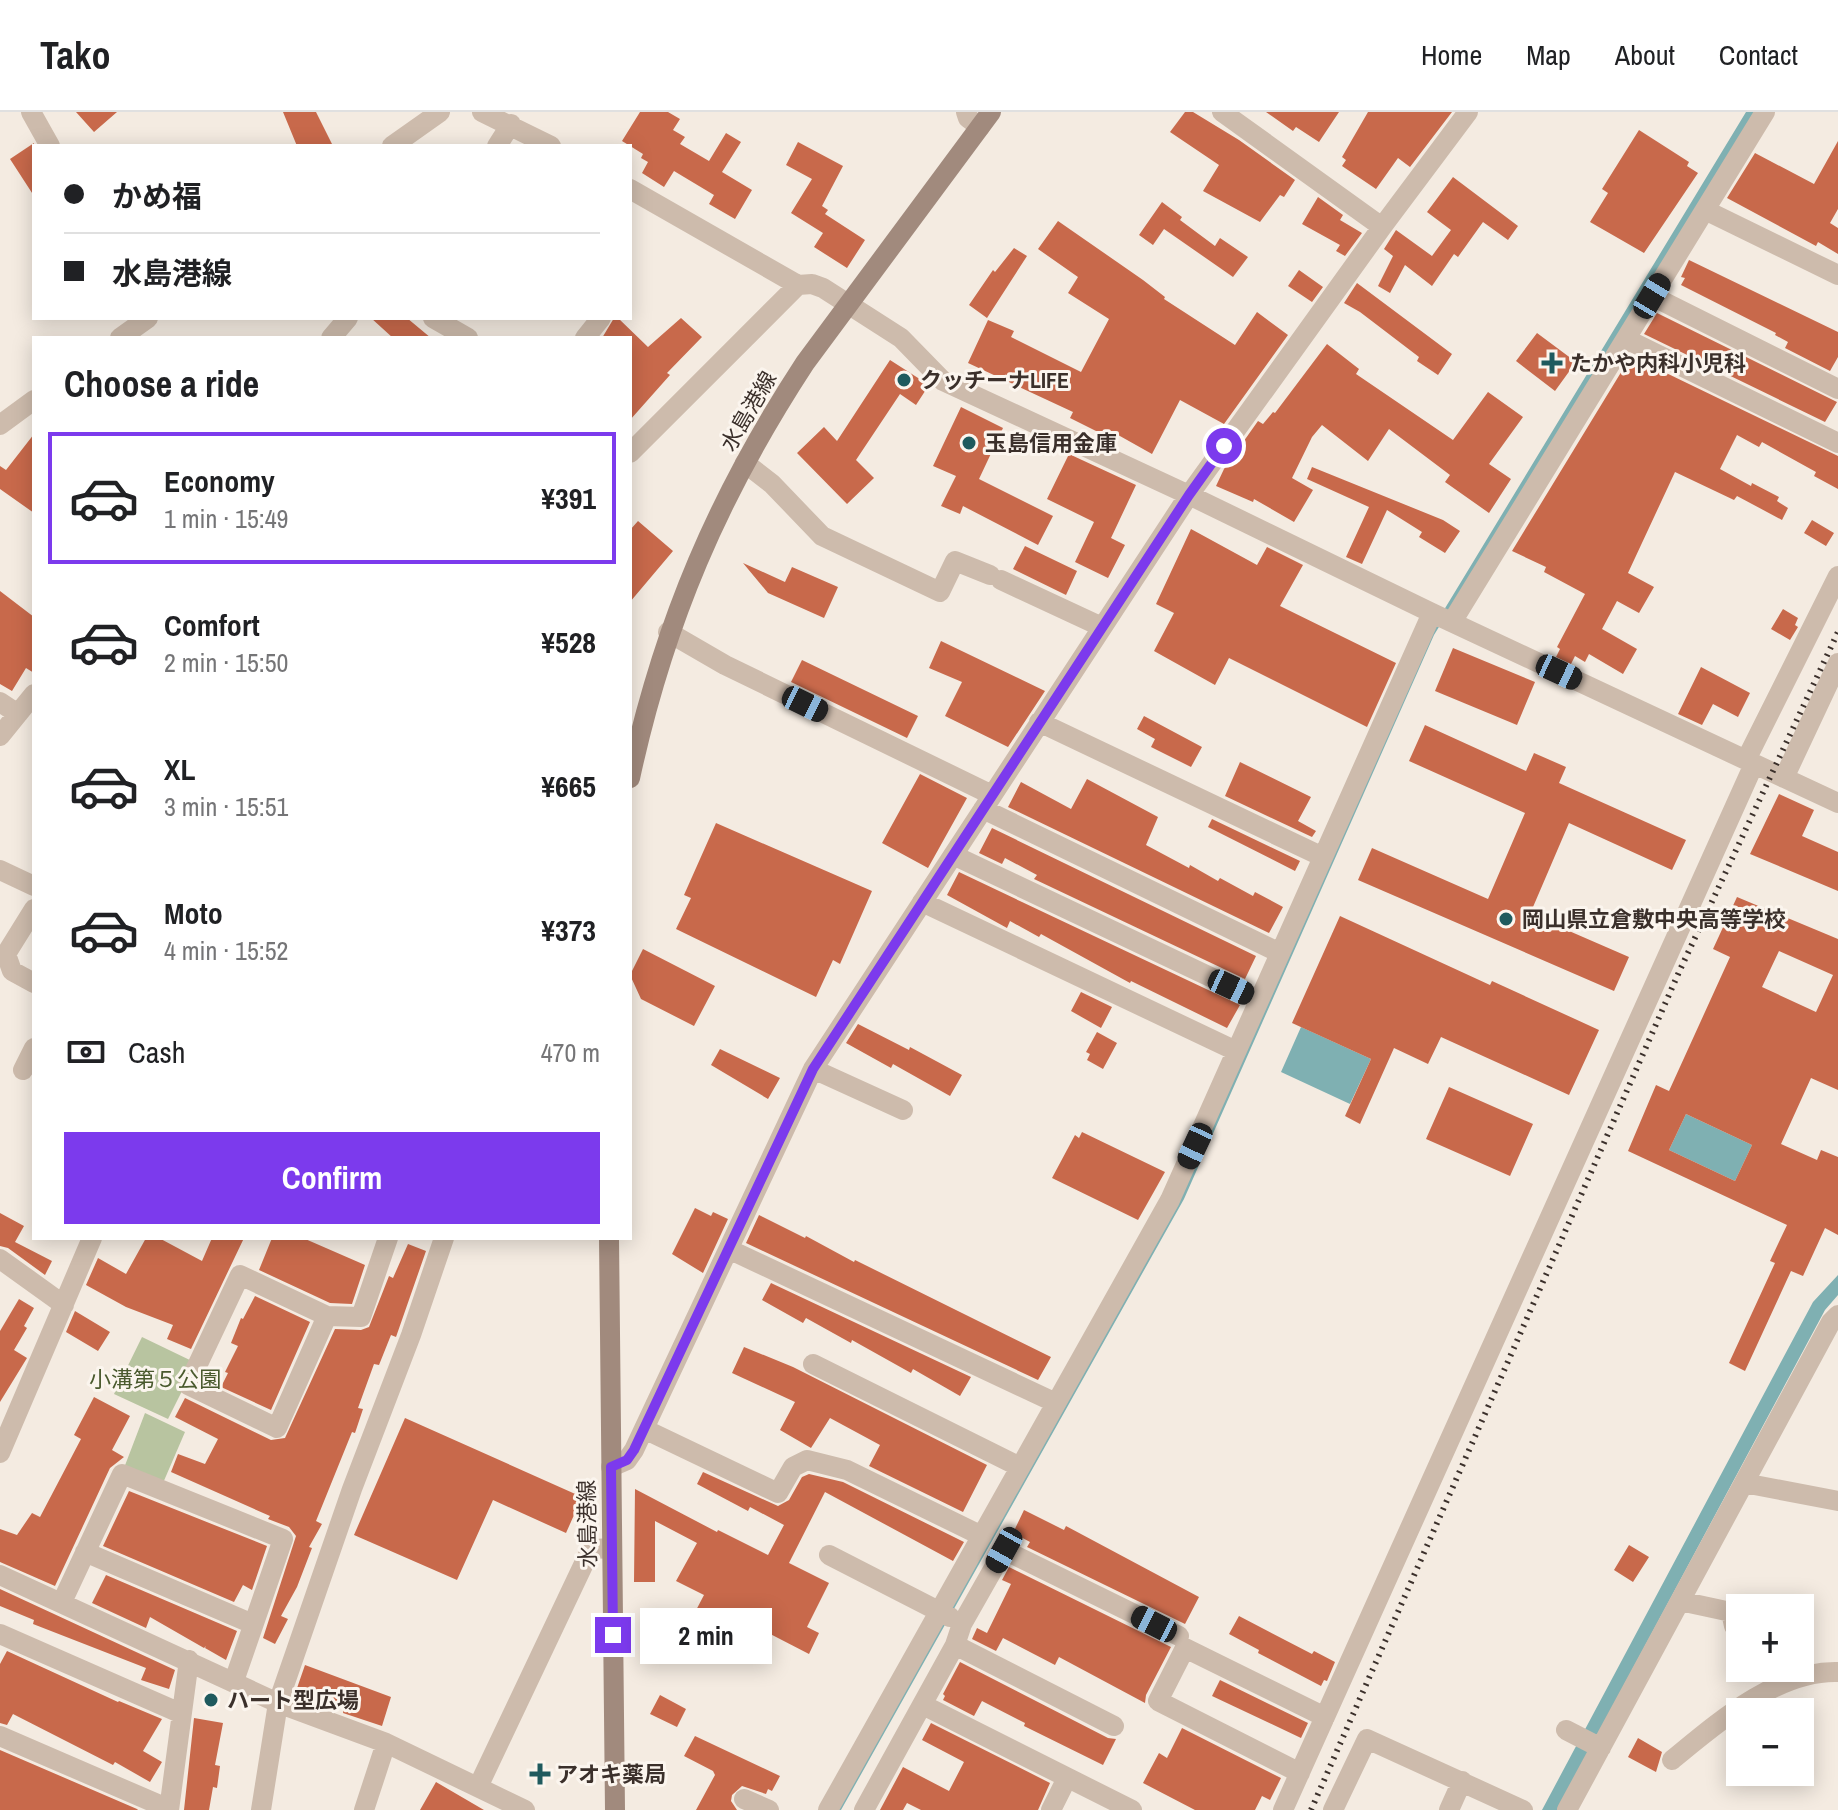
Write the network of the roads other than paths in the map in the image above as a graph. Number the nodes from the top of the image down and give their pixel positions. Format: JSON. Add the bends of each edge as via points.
{"nodes":[{"id":1,"x":31,"y":112,"type":"edge"},
{"id":2,"x":440,"y":112,"type":"edge"},
{"id":3,"x":482,"y":112,"type":"edge"},
{"id":4,"x":1222,"y":112,"type":"edge"},
{"id":5,"x":1468,"y":112,"type":"edge"},
{"id":6,"x":1765,"y":112,"type":"edge"},
{"id":7,"x":979,"y":117,"type":"edge"},
{"id":8,"x":511,"y":124,"type":"junction"},
{"id":9,"x":49,"y":144,"type":"edge"},
{"id":10,"x":395,"y":144,"type":"edge"},
{"id":11,"x":498,"y":144,"type":"edge"},
{"id":12,"x":547,"y":144,"type":"edge"},
{"id":13,"x":632,"y":190,"type":"edge"},
{"id":14,"x":1705,"y":210,"type":"junction"},
{"id":15,"x":1382,"y":227,"type":"junction"},
{"id":16,"x":1838,"y":275,"type":"edge"},
{"id":17,"x":798,"y":285,"type":"junction"},
{"id":18,"x":1652,"y":296,"type":"junction"},
{"id":19,"x":847,"y":304,"type":"junction"},
{"id":20,"x":145,"y":320,"type":"edge"},
{"id":21,"x":346,"y":320,"type":"edge"},
{"id":22,"x":436,"y":320,"type":"edge"},
{"id":23,"x":599,"y":320,"type":"edge"},
{"id":24,"x":123,"y":336,"type":"edge"},
{"id":25,"x":333,"y":336,"type":"edge"},
{"id":26,"x":464,"y":336,"type":"edge"},
{"id":27,"x":587,"y":336,"type":"edge"},
{"id":28,"x":1626,"y":339,"type":"junction"},
{"id":29,"x":1838,"y":389,"type":"edge"},
{"id":30,"x":32,"y":401,"type":"edge"},
{"id":31,"x":0,"y":425,"type":"edge"},
{"id":32,"x":632,"y":425,"type":"edge"},
{"id":33,"x":649,"y":434,"type":"junction"},
{"id":34,"x":1838,"y":443,"type":"edge"},
{"id":35,"x":632,"y":451,"type":"edge"},
{"id":36,"x":745,"y":463,"type":"junction"},
{"id":37,"x":1189,"y":495,"type":"junction"},
{"id":38,"x":1838,"y":576,"type":"edge"},
{"id":39,"x":1443,"y":617,"type":"junction"},
{"id":40,"x":1102,"y":627,"type":"junction"},
{"id":41,"x":668,"y":632,"type":"junction"},
{"id":42,"x":1838,"y":663,"type":"edge"},
{"id":43,"x":32,"y":696,"type":"edge"},
{"id":44,"x":0,"y":702,"type":"edge"},
{"id":45,"x":18,"y":714,"type":"junction"},
{"id":46,"x":1039,"y":722,"type":"junction"},
{"id":47,"x":0,"y":736,"type":"edge"},
{"id":48,"x":1750,"y":762,"type":"junction"},
{"id":49,"x":632,"y":769,"type":"edge"},
{"id":50,"x":1784,"y":778,"type":"junction"},
{"id":51,"x":987,"y":802,"type":"junction"},
{"id":52,"x":1838,"y":803,"type":"edge"},
{"id":53,"x":953,"y":855,"type":"junction"},
{"id":54,"x":1323,"y":857,"type":"junction"},
{"id":55,"x":0,"y":870,"type":"edge"},
{"id":56,"x":32,"y":885,"type":"edge"},
{"id":57,"x":922,"y":902,"type":"junction"},
{"id":58,"x":32,"y":912,"type":"edge"},
{"id":59,"x":1280,"y":953,"type":"junction"},
{"id":60,"x":32,"y":982,"type":"edge"},
{"id":61,"x":1259,"y":1000,"type":"junction"},
{"id":62,"x":1236,"y":1051,"type":"junction"},
{"id":63,"x":32,"y":1052,"type":"edge"},
{"id":64,"x":813,"y":1069,"type":"junction"},
{"id":65,"x":23,"y":1070,"type":"dead end"},
{"id":66,"x":903,"y":1110,"type":"dead end"},
{"id":67,"x":91,"y":1240,"type":"edge"},
{"id":68,"x":387,"y":1240,"type":"edge"},
{"id":69,"x":443,"y":1240,"type":"edge"},
{"id":70,"x":609,"y":1240,"type":"edge"},
{"id":71,"x":739,"y":1254,"type":"dead end"},
{"id":72,"x":0,"y":1259,"type":"edge"},
{"id":73,"x":64,"y":1305,"type":"junction"},
{"id":74,"x":1838,"y":1315,"type":"edge"},
{"id":75,"x":327,"y":1316,"type":"junction"},
{"id":76,"x":813,"y":1364,"type":"dead end"},
{"id":77,"x":1056,"y":1403,"type":"junction"},
{"id":78,"x":644,"y":1429,"type":"junction"},
{"id":79,"x":0,"y":1453,"type":"edge"},
{"id":80,"x":611,"y":1467,"type":"junction"},
{"id":81,"x":1020,"y":1467,"type":"junction"},
{"id":82,"x":1744,"y":1483,"type":"junction"},
{"id":83,"x":1838,"y":1501,"type":"edge"},
{"id":84,"x":982,"y":1536,"type":"junction"},
{"id":85,"x":612,"y":1548,"type":"junction"},
{"id":86,"x":85,"y":1552,"type":"junction"},
{"id":87,"x":829,"y":1555,"type":"dead end"},
{"id":88,"x":0,"y":1575,"type":"edge"},
{"id":89,"x":1680,"y":1601,"type":"junction"},
{"id":90,"x":62,"y":1602,"type":"junction"},
{"id":91,"x":1726,"y":1611,"type":"edge"},
{"id":92,"x":950,"y":1617,"type":"junction"},
{"id":93,"x":253,"y":1624,"type":"junction"},
{"id":94,"x":0,"y":1634,"type":"edge"},
{"id":95,"x":1179,"y":1636,"type":"dead end"},
{"id":96,"x":955,"y":1645,"type":"junction"},
{"id":97,"x":189,"y":1660,"type":"junction"},
{"id":98,"x":1838,"y":1672,"type":"edge"},
{"id":99,"x":234,"y":1681,"type":"junction"},
{"id":100,"x":278,"y":1703,"type":"junction"},
{"id":101,"x":923,"y":1705,"type":"junction"},
{"id":102,"x":180,"y":1713,"type":"junction"},
{"id":103,"x":1325,"y":1717,"type":"junction"},
{"id":104,"x":1114,"y":1726,"type":"dead end"},
{"id":105,"x":1569,"y":1731,"type":"dead end"},
{"id":106,"x":0,"y":1736,"type":"edge"},
{"id":107,"x":386,"y":1743,"type":"junction"},
{"id":108,"x":1598,"y":1746,"type":"junction"},
{"id":109,"x":1672,"y":1760,"type":"dead end"},
{"id":110,"x":1300,"y":1773,"type":"junction"},
{"id":111,"x":1067,"y":1778,"type":"junction"},
{"id":112,"x":1462,"y":1781,"type":"junction"},
{"id":113,"x":478,"y":1787,"type":"junction"},
{"id":114,"x":744,"y":1799,"type":"dead end"},
{"id":115,"x":169,"y":1810,"type":"edge"},
{"id":116,"x":261,"y":1810,"type":"edge"},
{"id":117,"x":364,"y":1810,"type":"edge"},
{"id":118,"x":525,"y":1810,"type":"edge"},
{"id":119,"x":615,"y":1810,"type":"edge"},
{"id":120,"x":769,"y":1810,"type":"edge"},
{"id":121,"x":828,"y":1810,"type":"edge"},
{"id":122,"x":864,"y":1810,"type":"edge"},
{"id":123,"x":1051,"y":1810,"type":"edge"},
{"id":124,"x":1132,"y":1810,"type":"edge"},
{"id":125,"x":1283,"y":1810,"type":"edge"},
{"id":126,"x":1333,"y":1810,"type":"edge"},
{"id":127,"x":1449,"y":1810,"type":"edge"},
{"id":128,"x":1523,"y":1810,"type":"edge"},
{"id":129,"x":1567,"y":1810,"type":"edge"}],
"edges":[{"from":1,"to":9,"type":"street"},
{"from":2,"to":10,"type":"street"},
{"from":3,"to":8,"type":"street"},
{"from":4,"to":15,"type":"street"},
{"from":5,"to":15,"type":"street"},
{"from":6,"to":14,"type":"street"},
{"from":7,"to":19,"type":"main road","name":"水島港線"},
{"from":8,"to":11,"type":"street"},
{"from":8,"to":12,"type":"street"},
{"from":13,"to":17,"type":"street"},
{"from":14,"to":16,"type":"street"},
{"from":14,"to":18,"type":"street"},
{"from":15,"to":37,"type":"street"},
{"from":17,"to":19,"type":"street","via":[[812,284]]},
{"from":17,"to":33,"type":"street"},
{"from":18,"to":28,"type":"street"},
{"from":18,"to":29,"type":"street"},
{"from":19,"to":36,"type":"main road","name":"水島港線","via":[[777,405]]},
{"from":19,"to":37,"type":"street","via":[[901,338],[943,381]]},
{"from":20,"to":24,"type":"street"},
{"from":21,"to":25,"type":"street"},
{"from":22,"to":26,"type":"street"},
{"from":23,"to":27,"type":"street"},
{"from":28,"to":34,"type":"street"},
{"from":28,"to":39,"type":"street"},
{"from":30,"to":31,"type":"street"},
{"from":32,"to":33,"type":"street"},
{"from":33,"to":35,"type":"street"},
{"from":36,"to":40,"type":"street","via":[[822,536],[940,592],[955,561]]},
{"from":36,"to":41,"type":"main road","name":"水島港線"},
{"from":37,"to":39,"type":"street"},
{"from":37,"to":40,"type":"street"},
{"from":38,"to":48,"type":"street"},
{"from":39,"to":48,"type":"street"},
{"from":39,"to":54,"type":"street"},
{"from":40,"to":46,"type":"street"},
{"from":41,"to":49,"type":"main road","name":"水島港線"},
{"from":41,"to":51,"type":"street"},
{"from":42,"to":50,"type":"street"},
{"from":43,"to":45,"type":"street"},
{"from":44,"to":45,"type":"street"},
{"from":45,"to":47,"type":"street"},
{"from":46,"to":51,"type":"street"},
{"from":46,"to":54,"type":"street"},
{"from":48,"to":50,"type":"street"},
{"from":48,"to":103,"type":"street"},
{"from":50,"to":52,"type":"street"},
{"from":51,"to":53,"type":"street"},
{"from":51,"to":59,"type":"street"},
{"from":53,"to":57,"type":"street"},
{"from":53,"to":61,"type":"street"},
{"from":54,"to":59,"type":"street"},
{"from":55,"to":56,"type":"street"},
{"from":57,"to":62,"type":"street"},
{"from":57,"to":64,"type":"street"},
{"from":58,"to":60,"type":"street","via":[[6,954],[12,971]]},
{"from":59,"to":61,"type":"street"},
{"from":61,"to":62,"type":"street"},
{"from":62,"to":77,"type":"street","via":[[1170,1200]]},
{"from":63,"to":65,"type":"street"},
{"from":64,"to":66,"type":"street"},
{"from":64,"to":78,"type":"street"},
{"from":67,"to":73,"type":"street"},
{"from":68,"to":75,"type":"street","via":[[361,1317]]},
{"from":69,"to":100,"type":"street"},
{"from":70,"to":80,"type":"main road","name":"水島港線"},
{"from":71,"to":77,"type":"street"},
{"from":72,"to":73,"type":"street"},
{"from":73,"to":79,"type":"street"},
{"from":74,"to":82,"type":"street"},
{"from":75,"to":75,"type":"street","via":[[240,1275],[188,1385],[277,1428]]},
{"from":76,"to":81,"type":"street"},
{"from":77,"to":81,"type":"street"},
{"from":78,"to":80,"type":"street","via":[[627,1460]]},
{"from":78,"to":84,"type":"street","via":[[778,1493],[793,1467],[807,1460],[847,1470]]},
{"from":80,"to":85,"type":"main road","name":"水島港線"},
{"from":81,"to":84,"type":"street"},
{"from":82,"to":83,"type":"street"},
{"from":82,"to":89,"type":"street"},
{"from":84,"to":92,"type":"street"},
{"from":85,"to":113,"type":"street","via":[[594,1549],[588,1555]]},
{"from":85,"to":119,"type":"main road","name":"水島港線"},
{"from":86,"to":90,"type":"street"},
{"from":86,"to":93,"type":"street"},
{"from":86,"to":93,"type":"street","via":[[122,1474],[283,1539]]},
{"from":87,"to":92,"type":"street"},
{"from":88,"to":90,"type":"street"},
{"from":89,"to":91,"type":"street"},
{"from":89,"to":108,"type":"street"},
{"from":90,"to":97,"type":"street"},
{"from":92,"to":95,"type":"street","via":[[1004,1550]]},
{"from":92,"to":96,"type":"street"},
{"from":92,"to":121,"type":"street"},
{"from":93,"to":99,"type":"street"},
{"from":94,"to":102,"type":"street"},
{"from":96,"to":101,"type":"street"},
{"from":96,"to":104,"type":"street"},
{"from":97,"to":99,"type":"street"},
{"from":97,"to":102,"type":"street"},
{"from":98,"to":109,"type":"street","via":[[1816,1671],[1784,1682],[1721,1720]]},
{"from":99,"to":100,"type":"street"},
{"from":100,"to":107,"type":"street"},
{"from":100,"to":116,"type":"street"},
{"from":101,"to":111,"type":"street"},
{"from":101,"to":122,"type":"street"},
{"from":102,"to":115,"type":"street"},
{"from":103,"to":110,"type":"street"},
{"from":103,"to":110,"type":"street","via":[[1185,1648],[1158,1701]]},
{"from":105,"to":108,"type":"street"},
{"from":106,"to":115,"type":"street"},
{"from":107,"to":113,"type":"street"},
{"from":107,"to":117,"type":"street"},
{"from":108,"to":129,"type":"street"},
{"from":110,"to":125,"type":"street"},
{"from":111,"to":123,"type":"street"},
{"from":111,"to":124,"type":"street"},
{"from":112,"to":126,"type":"street","via":[[1367,1739]]},
{"from":112,"to":127,"type":"street"},
{"from":112,"to":128,"type":"street"},
{"from":113,"to":118,"type":"street"},
{"from":114,"to":120,"type":"street"}]}
